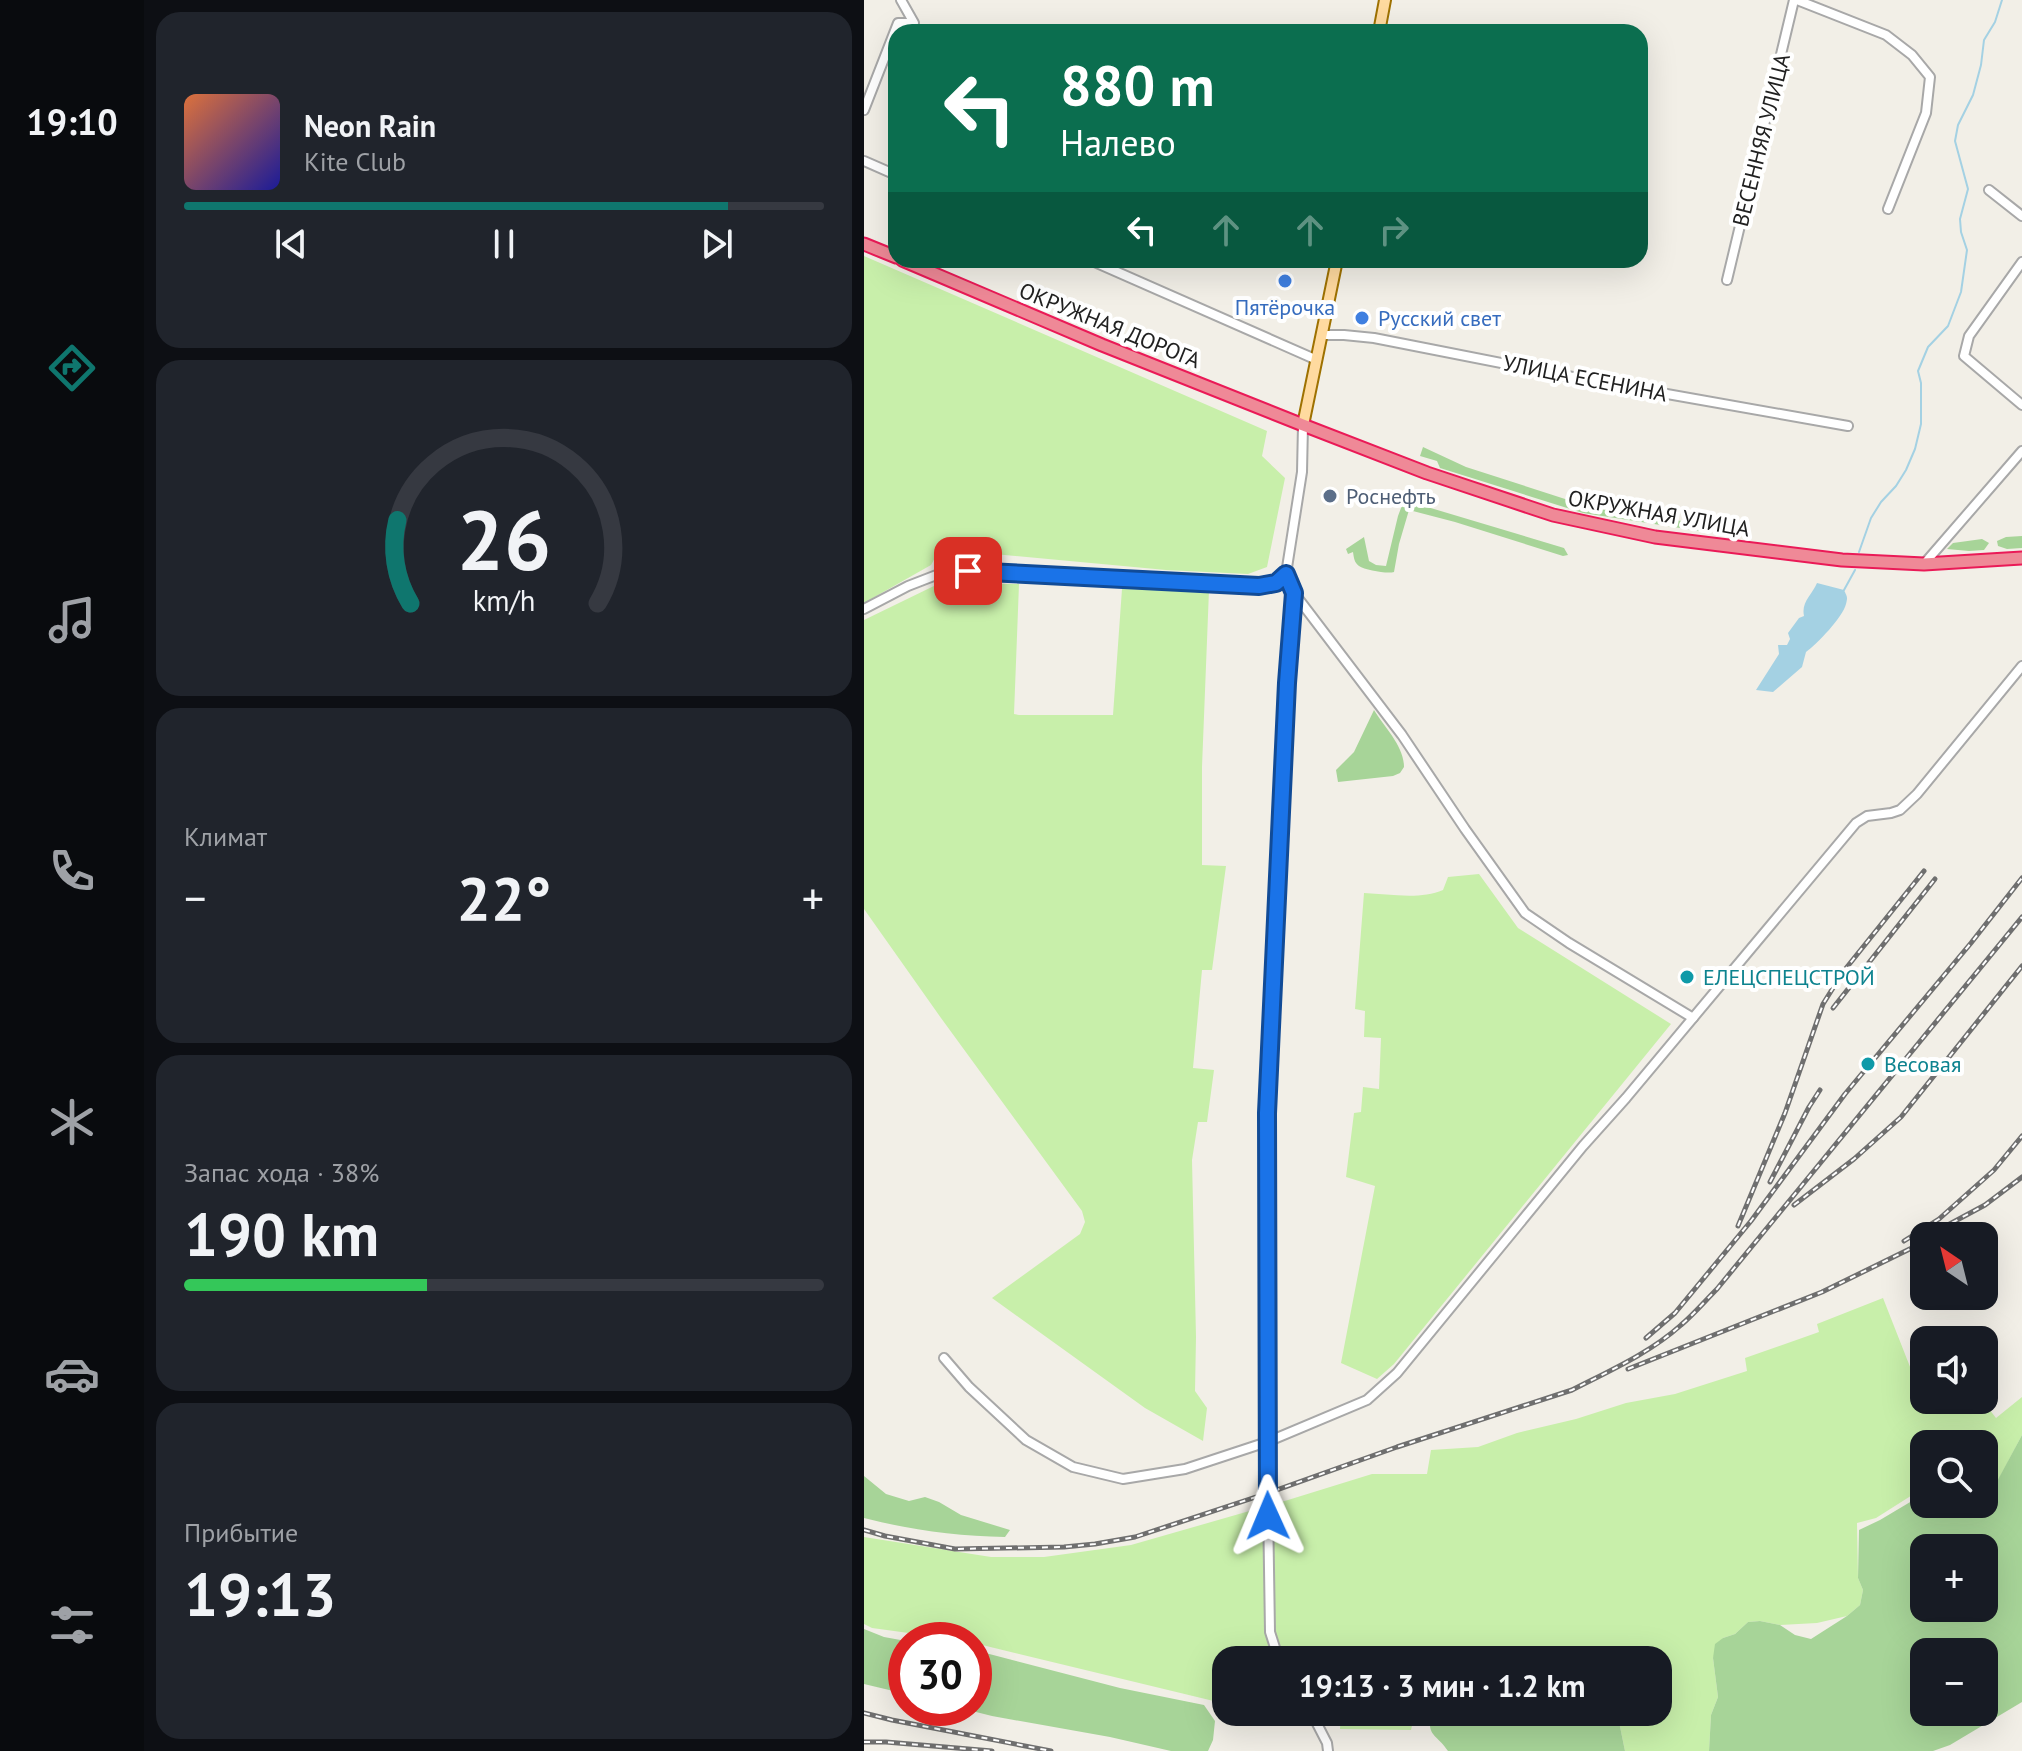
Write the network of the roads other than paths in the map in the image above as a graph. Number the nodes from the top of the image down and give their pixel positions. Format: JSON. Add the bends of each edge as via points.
{"nodes":[{"id":1,"x":901,"y":0,"type":"edge"},
{"id":2,"x":1385,"y":0,"type":"edge"},
{"id":3,"x":1796,"y":0,"type":"edge"},
{"id":4,"x":898,"y":24,"type":"edge"},
{"id":5,"x":1380,"y":24,"type":"edge"},
{"id":6,"x":888,"y":49,"type":"edge"},
{"id":7,"x":864,"y":110,"type":"edge"},
{"id":8,"x":864,"y":161,"type":"edge"},
{"id":9,"x":888,"y":172,"type":"edge"},
{"id":10,"x":1989,"y":190,"type":"dead end"},
{"id":11,"x":1888,"y":209,"type":"dead end"},
{"id":12,"x":2022,"y":216,"type":"edge"},
{"id":13,"x":864,"y":244,"type":"edge"},
{"id":14,"x":888,"y":254,"type":"edge"},
{"id":15,"x":2022,"y":262,"type":"edge"},
{"id":16,"x":921,"y":268,"type":"edge"},
{"id":17,"x":1108,"y":268,"type":"edge"},
{"id":18,"x":1335,"y":268,"type":"edge"},
{"id":19,"x":1727,"y":280,"type":"dead end"},
{"id":20,"x":1322,"y":335,"type":"junction"},
{"id":21,"x":1317,"y":360,"type":"junction"},
{"id":22,"x":2022,"y":405,"type":"edge"},
{"id":23,"x":1303,"y":425,"type":"junction"},
{"id":24,"x":1848,"y":426,"type":"dead end"},
{"id":25,"x":2022,"y":451,"type":"edge"},
{"id":26,"x":2022,"y":558,"type":"edge"},
{"id":27,"x":1924,"y":564,"type":"junction"},
{"id":28,"x":1286,"y":574,"type":"junction"},
{"id":29,"x":1294,"y":593,"type":"junction"},
{"id":30,"x":864,"y":609,"type":"edge"},
{"id":31,"x":2022,"y":666,"type":"edge"},
{"id":32,"x":1693,"y":1018,"type":"junction"},
{"id":33,"x":944,"y":1358,"type":"dead end"},
{"id":34,"x":1267,"y":1442,"type":"junction"},
{"id":35,"x":1274,"y":1646,"type":"edge"},
{"id":36,"x":1318,"y":1726,"type":"edge"},
{"id":37,"x":1328,"y":1751,"type":"edge"}],
"edges":[{"from":1,"to":4,"type":"street","via":[[914,23]]},
{"from":2,"to":5,"type":"main road"},
{"from":3,"to":11,"type":"street","via":[[1886,35],[1930,77],[1926,113]]},
{"from":3,"to":19,"type":"street","name":"ВЕСЕННЯЯ УЛИЦА"},
{"from":6,"to":7,"type":"street"},
{"from":8,"to":9,"type":"street"},
{"from":10,"to":12,"type":"street"},
{"from":13,"to":14,"type":"highway"},
{"from":15,"to":22,"type":"street","via":[[1969,336],[1964,356]]},
{"from":16,"to":23,"type":"highway","name":"ОКРУЖНАЯ ДОРОГА"},
{"from":17,"to":21,"type":"street"},
{"from":18,"to":20,"type":"main road"},
{"from":20,"to":21,"type":"main road"},
{"from":20,"to":24,"type":"street","name":"УЛИЦА ЕСЕНИНА","via":[[1374,338]]},
{"from":21,"to":23,"type":"main road"},
{"from":23,"to":27,"type":"highway","name":"ОКРУЖНАЯ УЛИЦА","via":[[1427,473],[1611,529],[1842,560]]},
{"from":23,"to":28,"type":"street","via":[[1302,472]]},
{"from":25,"to":27,"type":"street"},
{"from":26,"to":27,"type":"highway","name":"ОКРУЖНАЯ УЛИЦА"},
{"from":28,"to":29,"type":"street"},
{"from":28,"to":30,"type":"street","via":[[1276,583],[1259,586],[968,571],[939,574]]},
{"from":29,"to":32,"type":"street","via":[[1402,735],[1525,913]]},
{"from":29,"to":34,"type":"street","via":[[1267,1113]]},
{"from":31,"to":32,"type":"street","via":[[1917,794],[1900,810],[1856,823]]},
{"from":32,"to":34,"type":"street","via":[[1397,1373],[1367,1400]]},
{"from":33,"to":34,"type":"street","via":[[1026,1440],[1073,1467],[1123,1479],[1185,1469]]},
{"from":34,"to":35,"type":"street"},
{"from":36,"to":37,"type":"street"}]}
